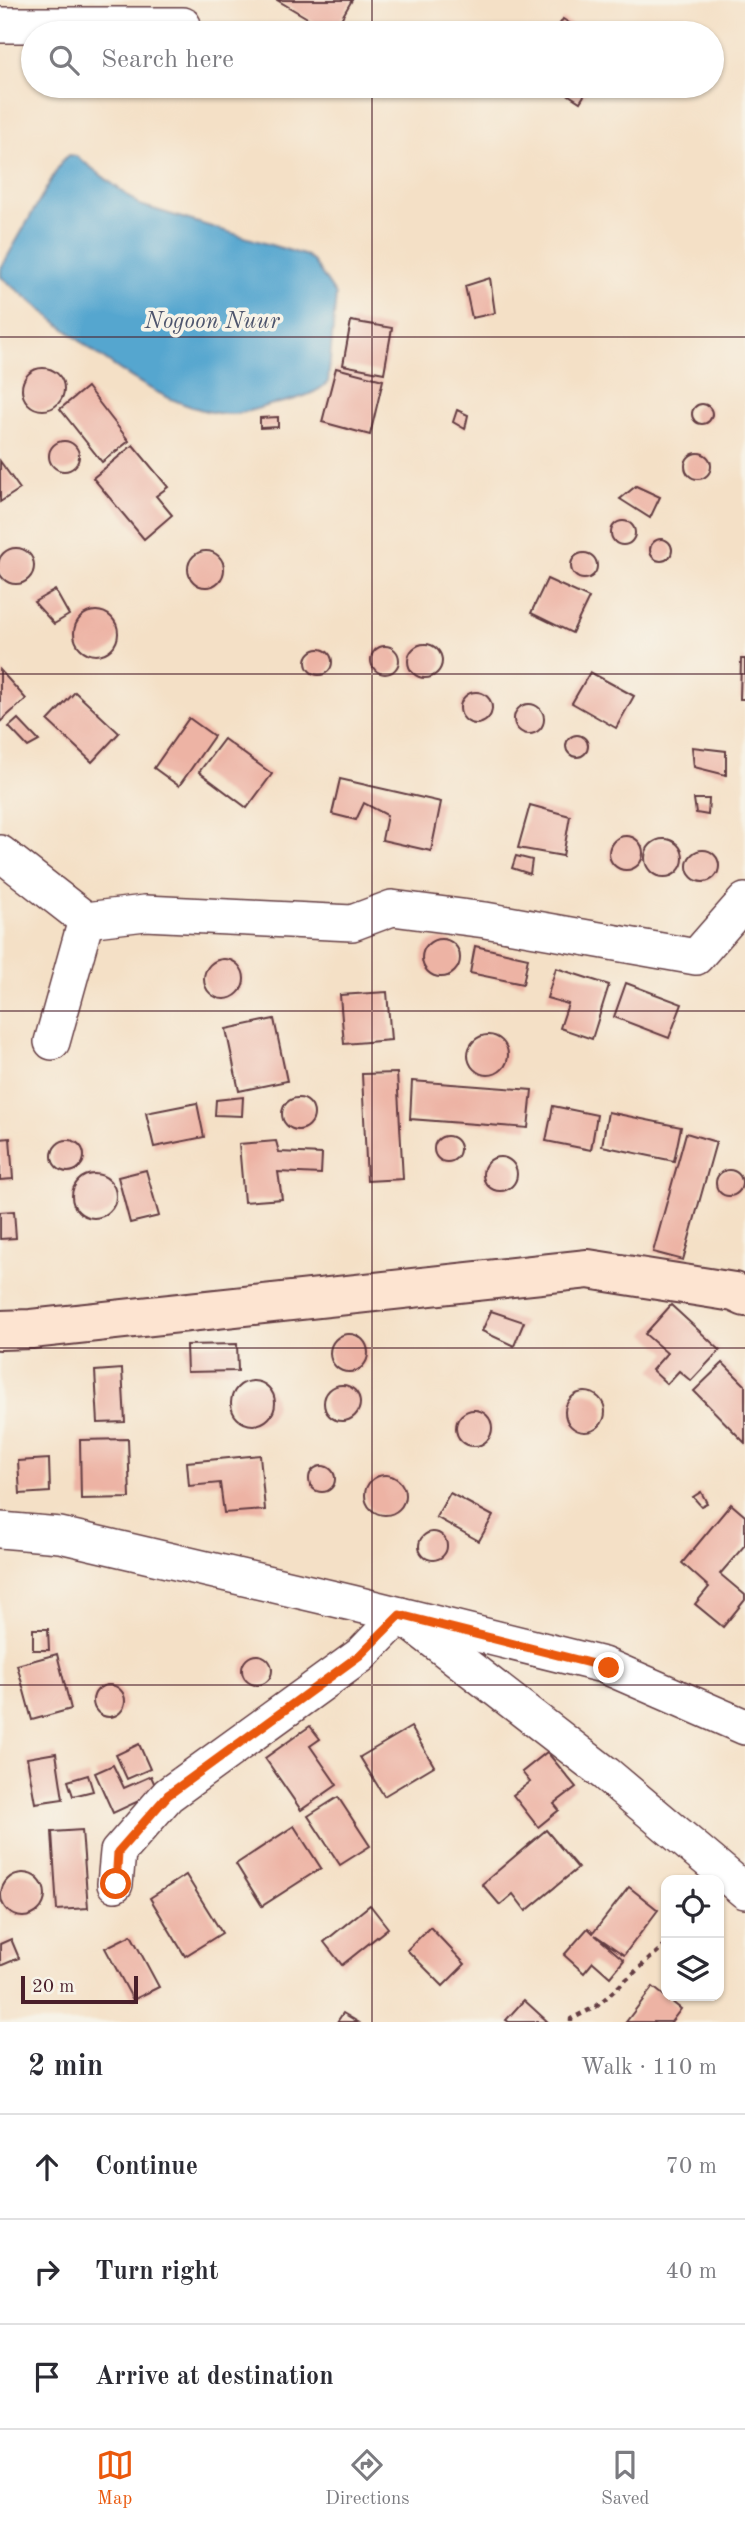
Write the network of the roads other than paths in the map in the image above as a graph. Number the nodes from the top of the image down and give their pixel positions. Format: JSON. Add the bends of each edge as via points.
{"nodes":[{"id":1,"x":0,"y":25,"type":"edge"},
{"id":2,"x":21,"y":25,"type":"edge"},
{"id":3,"x":0,"y":853,"type":"edge"},
{"id":4,"x":745,"y":901,"type":"edge"},
{"id":5,"x":86,"y":919,"type":"junction"},
{"id":6,"x":52,"y":1042,"type":"dead end"},
{"id":7,"x":745,"y":1297,"type":"edge"},
{"id":8,"x":0,"y":1330,"type":"edge"},
{"id":9,"x":0,"y":1530,"type":"edge"},
{"id":10,"x":400,"y":1615,"type":"junction"},
{"id":11,"x":745,"y":1727,"type":"edge"},
{"id":12,"x":116,"y":1884,"type":"dead end"},
{"id":13,"x":745,"y":1891,"type":"edge"}],
"edges":[{"from":1,"to":2,"type":"street"},
{"from":3,"to":5,"type":"street"},
{"from":4,"to":5,"type":"street","via":[[696,957],[392,908],[352,923],[145,913]]},
{"from":5,"to":6,"type":"street"},
{"from":7,"to":8,"type":"street","via":[[587,1269]]},
{"from":9,"to":10,"type":"street","via":[[60,1535]]},
{"from":10,"to":11,"type":"street","via":[[603,1665]]},
{"from":10,"to":12,"type":"street","via":[[360,1655],[168,1795],[118,1852]]},
{"from":10,"to":13,"type":"street","via":[[606,1774]]}]}
